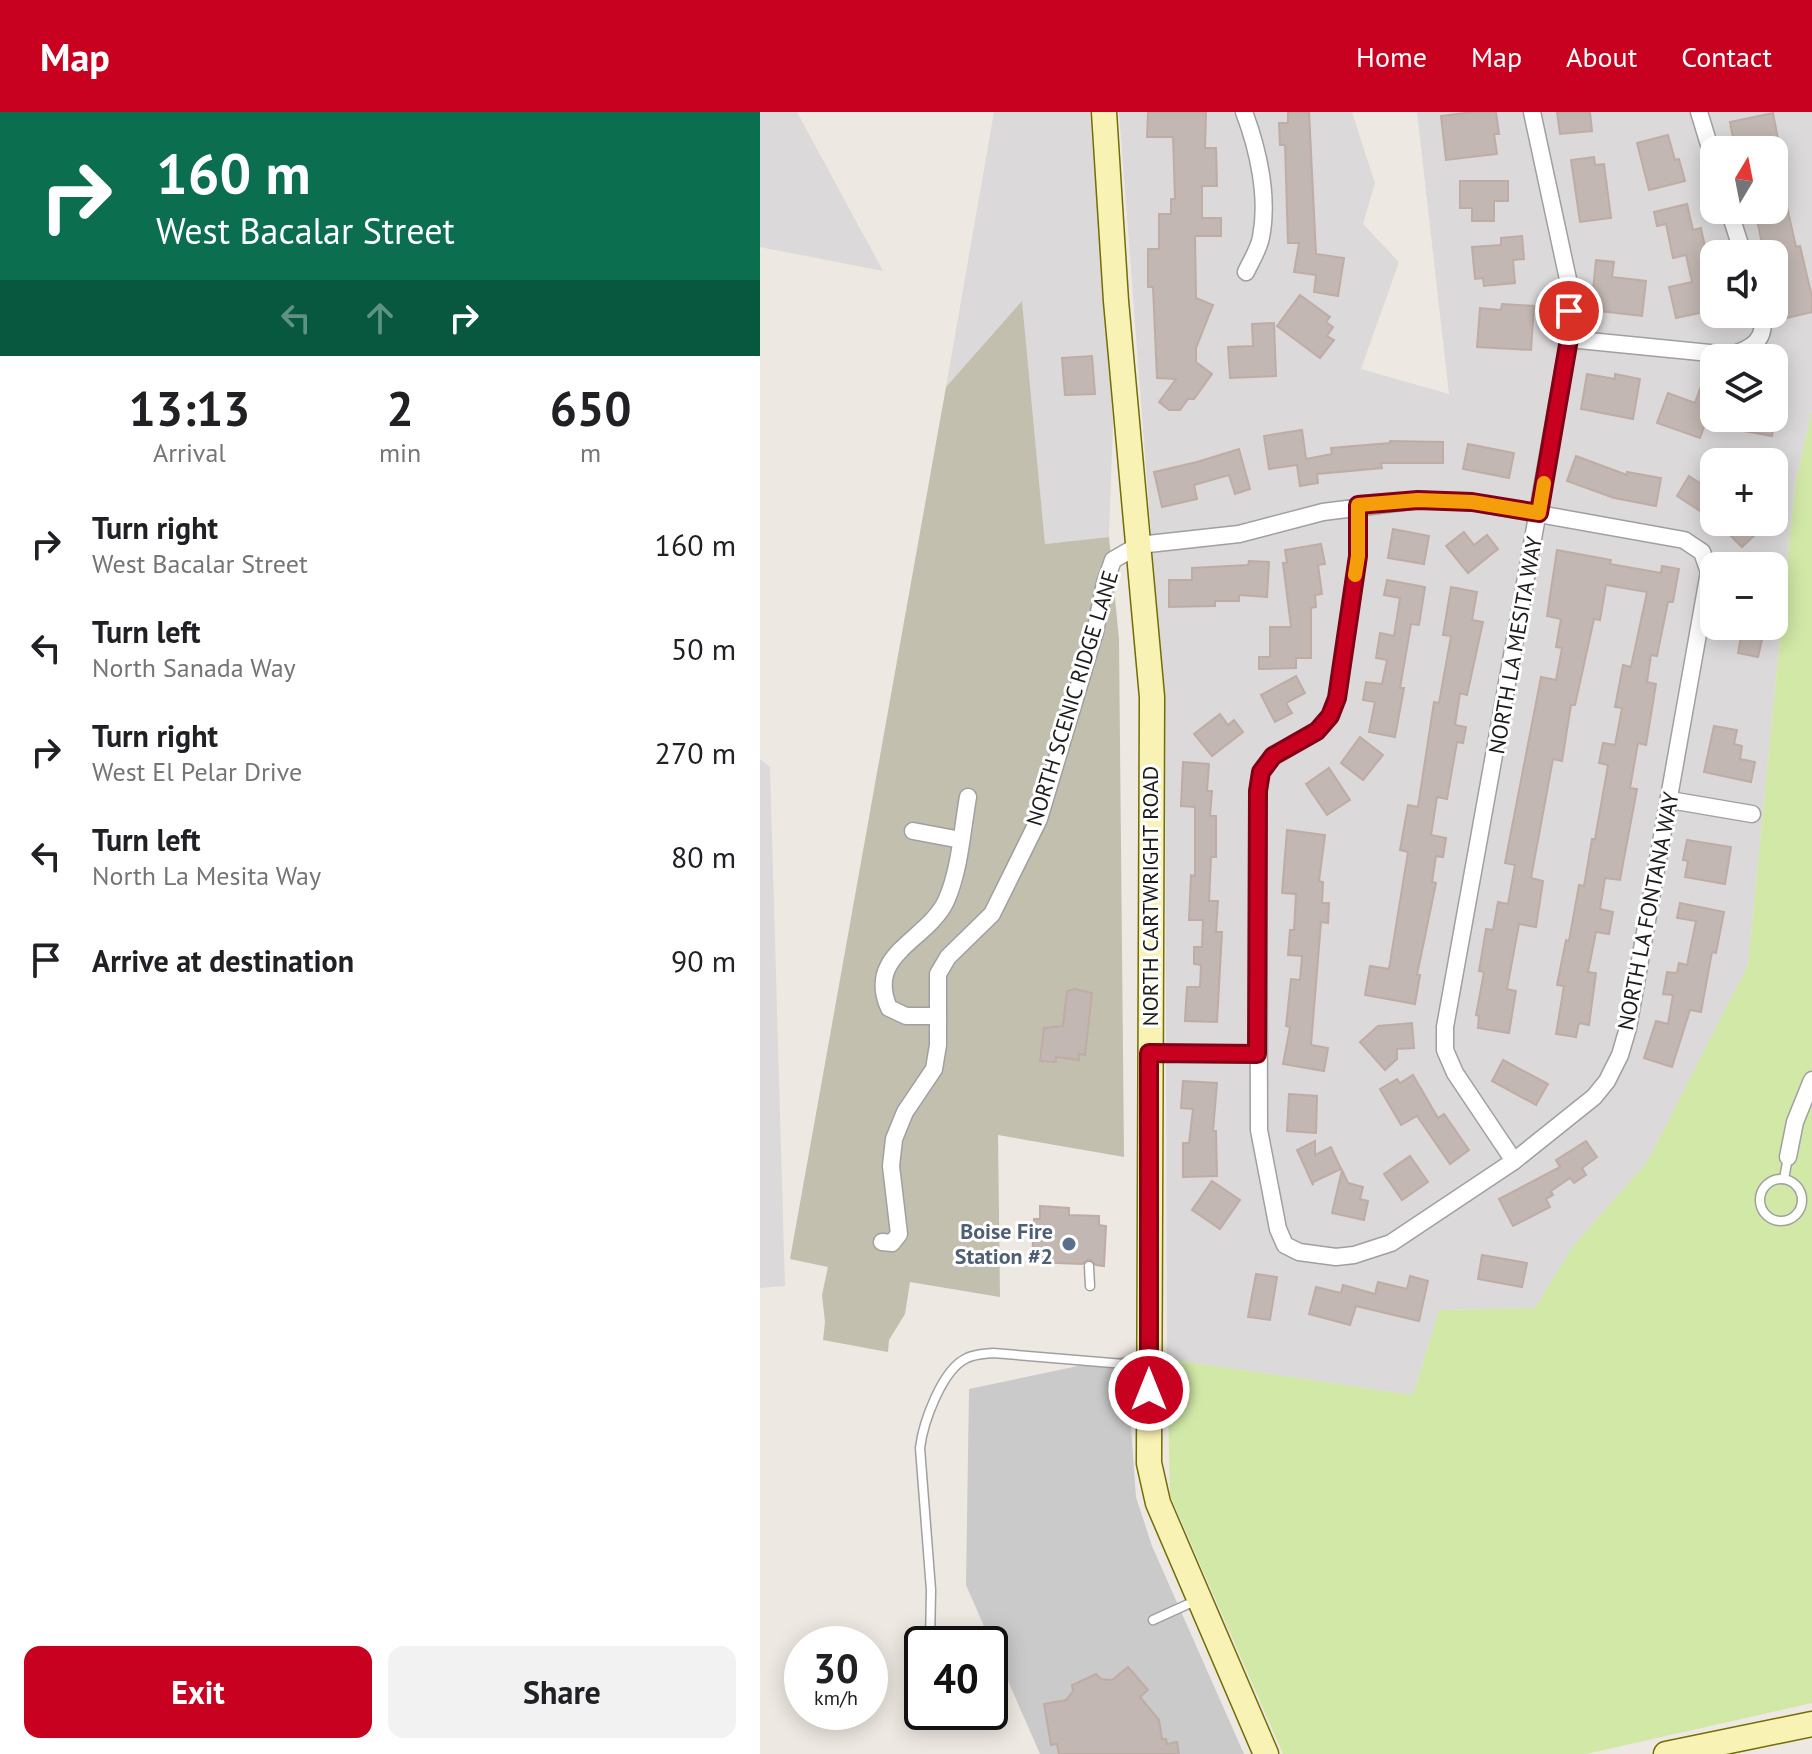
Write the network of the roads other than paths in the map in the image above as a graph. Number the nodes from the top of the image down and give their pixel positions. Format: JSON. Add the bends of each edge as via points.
{"nodes":[{"id":1,"x":1104,"y":112,"type":"edge"},
{"id":2,"x":1244,"y":112,"type":"edge"},
{"id":3,"x":1532,"y":112,"type":"edge"},
{"id":4,"x":1699,"y":112,"type":"edge"},
{"id":5,"x":1706,"y":136,"type":"edge"},
{"id":6,"x":1246,"y":272,"type":"dead end"},
{"id":7,"x":1762,"y":328,"type":"edge"},
{"id":8,"x":1569,"y":339,"type":"junction"},
{"id":9,"x":1358,"y":505,"type":"junction"},
{"id":10,"x":1539,"y":513,"type":"junction"},
{"id":11,"x":1139,"y":545,"type":"junction"},
{"id":12,"x":968,"y":797,"type":"dead end"},
{"id":13,"x":1670,"y":800,"type":"junction"},
{"id":14,"x":1752,"y":814,"type":"dead end"},
{"id":15,"x":913,"y":831,"type":"dead end"},
{"id":16,"x":961,"y":840,"type":"junction"},
{"id":17,"x":938,"y":1016,"type":"junction"},
{"id":18,"x":1149,"y":1053,"type":"junction"},
{"id":19,"x":1257,"y":1054,"type":"junction"},
{"id":20,"x":1812,"y":1080,"type":"edge"},
{"id":21,"x":1788,"y":1157,"type":"joint"},
{"id":22,"x":1514,"y":1161,"type":"junction"},
{"id":23,"x":1784,"y":1179,"type":"junction"},
{"id":24,"x":882,"y":1242,"type":"dead end"},
{"id":25,"x":1089,"y":1266,"type":"dead end"},
{"id":26,"x":1090,"y":1286,"type":"dead end"},
{"id":27,"x":1149,"y":1366,"type":"junction"},
{"id":28,"x":1199,"y":1599,"type":"junction"},
{"id":29,"x":1153,"y":1620,"type":"dead end"},
{"id":30,"x":930,"y":1626,"type":"edge"},
{"id":31,"x":1812,"y":1724,"type":"edge"},
{"id":32,"x":1266,"y":1754,"type":"edge"},
{"id":33,"x":1666,"y":1754,"type":"edge"}],
"edges":[{"from":1,"to":11,"type":"street","name":"NORTH CARTWRIGHT ROAD"},
{"from":2,"to":6,"type":"street","via":[[1256,151],[1262,204],[1261,238]]},
{"from":3,"to":8,"type":"street","name":"NORTH LA MESITA WAY","via":[[1569,284]]},
{"from":4,"to":5,"type":"street"},
{"from":7,"to":8,"type":"street","via":[[1757,344],[1730,355]]},
{"from":8,"to":10,"type":"street","name":"NORTH LA MESITA WAY"},
{"from":9,"to":10,"type":"street","via":[[1472,502]]},
{"from":9,"to":11,"type":"street","via":[[1239,534]]},
{"from":9,"to":19,"type":"street","via":[[1358,556],[1337,698],[1317,731],[1273,756],[1261,772]]},
{"from":10,"to":13,"type":"street","name":"NORTH LA FONTANA WAY","via":[[1684,540],[1702,552],[1709,572]]},
{"from":10,"to":22,"type":"street","name":"NORTH LA MESITA WAY","via":[[1445,1027],[1445,1050],[1455,1073]]},
{"from":11,"to":17,"type":"street","name":"NORTH SCENIC RIDGE LANE","via":[[1113,560],[1039,819],[992,914],[938,974]]},
{"from":11,"to":18,"type":"street","name":"NORTH CARTWRIGHT ROAD","via":[[1152,697]]},
{"from":12,"to":16,"type":"street"},
{"from":13,"to":14,"type":"street"},
{"from":13,"to":22,"type":"street","name":"NORTH LA FONTANA WAY","via":[[1620,1055],[1594,1097]]},
{"from":15,"to":16,"type":"street"},
{"from":16,"to":17,"type":"street","via":[[946,901],[936,919],[895,954],[883,993],[889,1008],[906,1016]]},
{"from":17,"to":24,"type":"street","name":"NORTH SCENIC RIDGE LANE","via":[[934,1069],[894,1139],[891,1166],[899,1234],[892,1243]]},
{"from":18,"to":19,"type":"street"},
{"from":18,"to":27,"type":"street","name":"NORTH CARTWRIGHT ROAD"},
{"from":19,"to":22,"type":"street","name":"NORTH LA FONTANA WAY","via":[[1259,1130],[1278,1229],[1285,1245],[1299,1252],[1354,1255],[1391,1243]]},
{"from":20,"to":21,"type":"street"},
{"from":21,"to":23,"type":"lane"},
{"from":23,"to":23,"type":"lane","via":[[1771,1181],[1760,1198],[1768,1216],[1781,1220],[1794,1216],[1801,1204],[1796,1185]]},
{"from":25,"to":26,"type":"lane"},
{"from":27,"to":28,"type":"street","name":"NORTH CARTWRIGHT ROAD","via":[[1149,1463],[1158,1503]]},
{"from":27,"to":30,"type":"lane","via":[[993,1353],[968,1357],[955,1366],[922,1427],[920,1448]]},
{"from":28,"to":29,"type":"lane"},
{"from":28,"to":32,"type":"street","name":"NORTH CARTWRIGHT ROAD"},
{"from":31,"to":33,"type":"street"}]}
